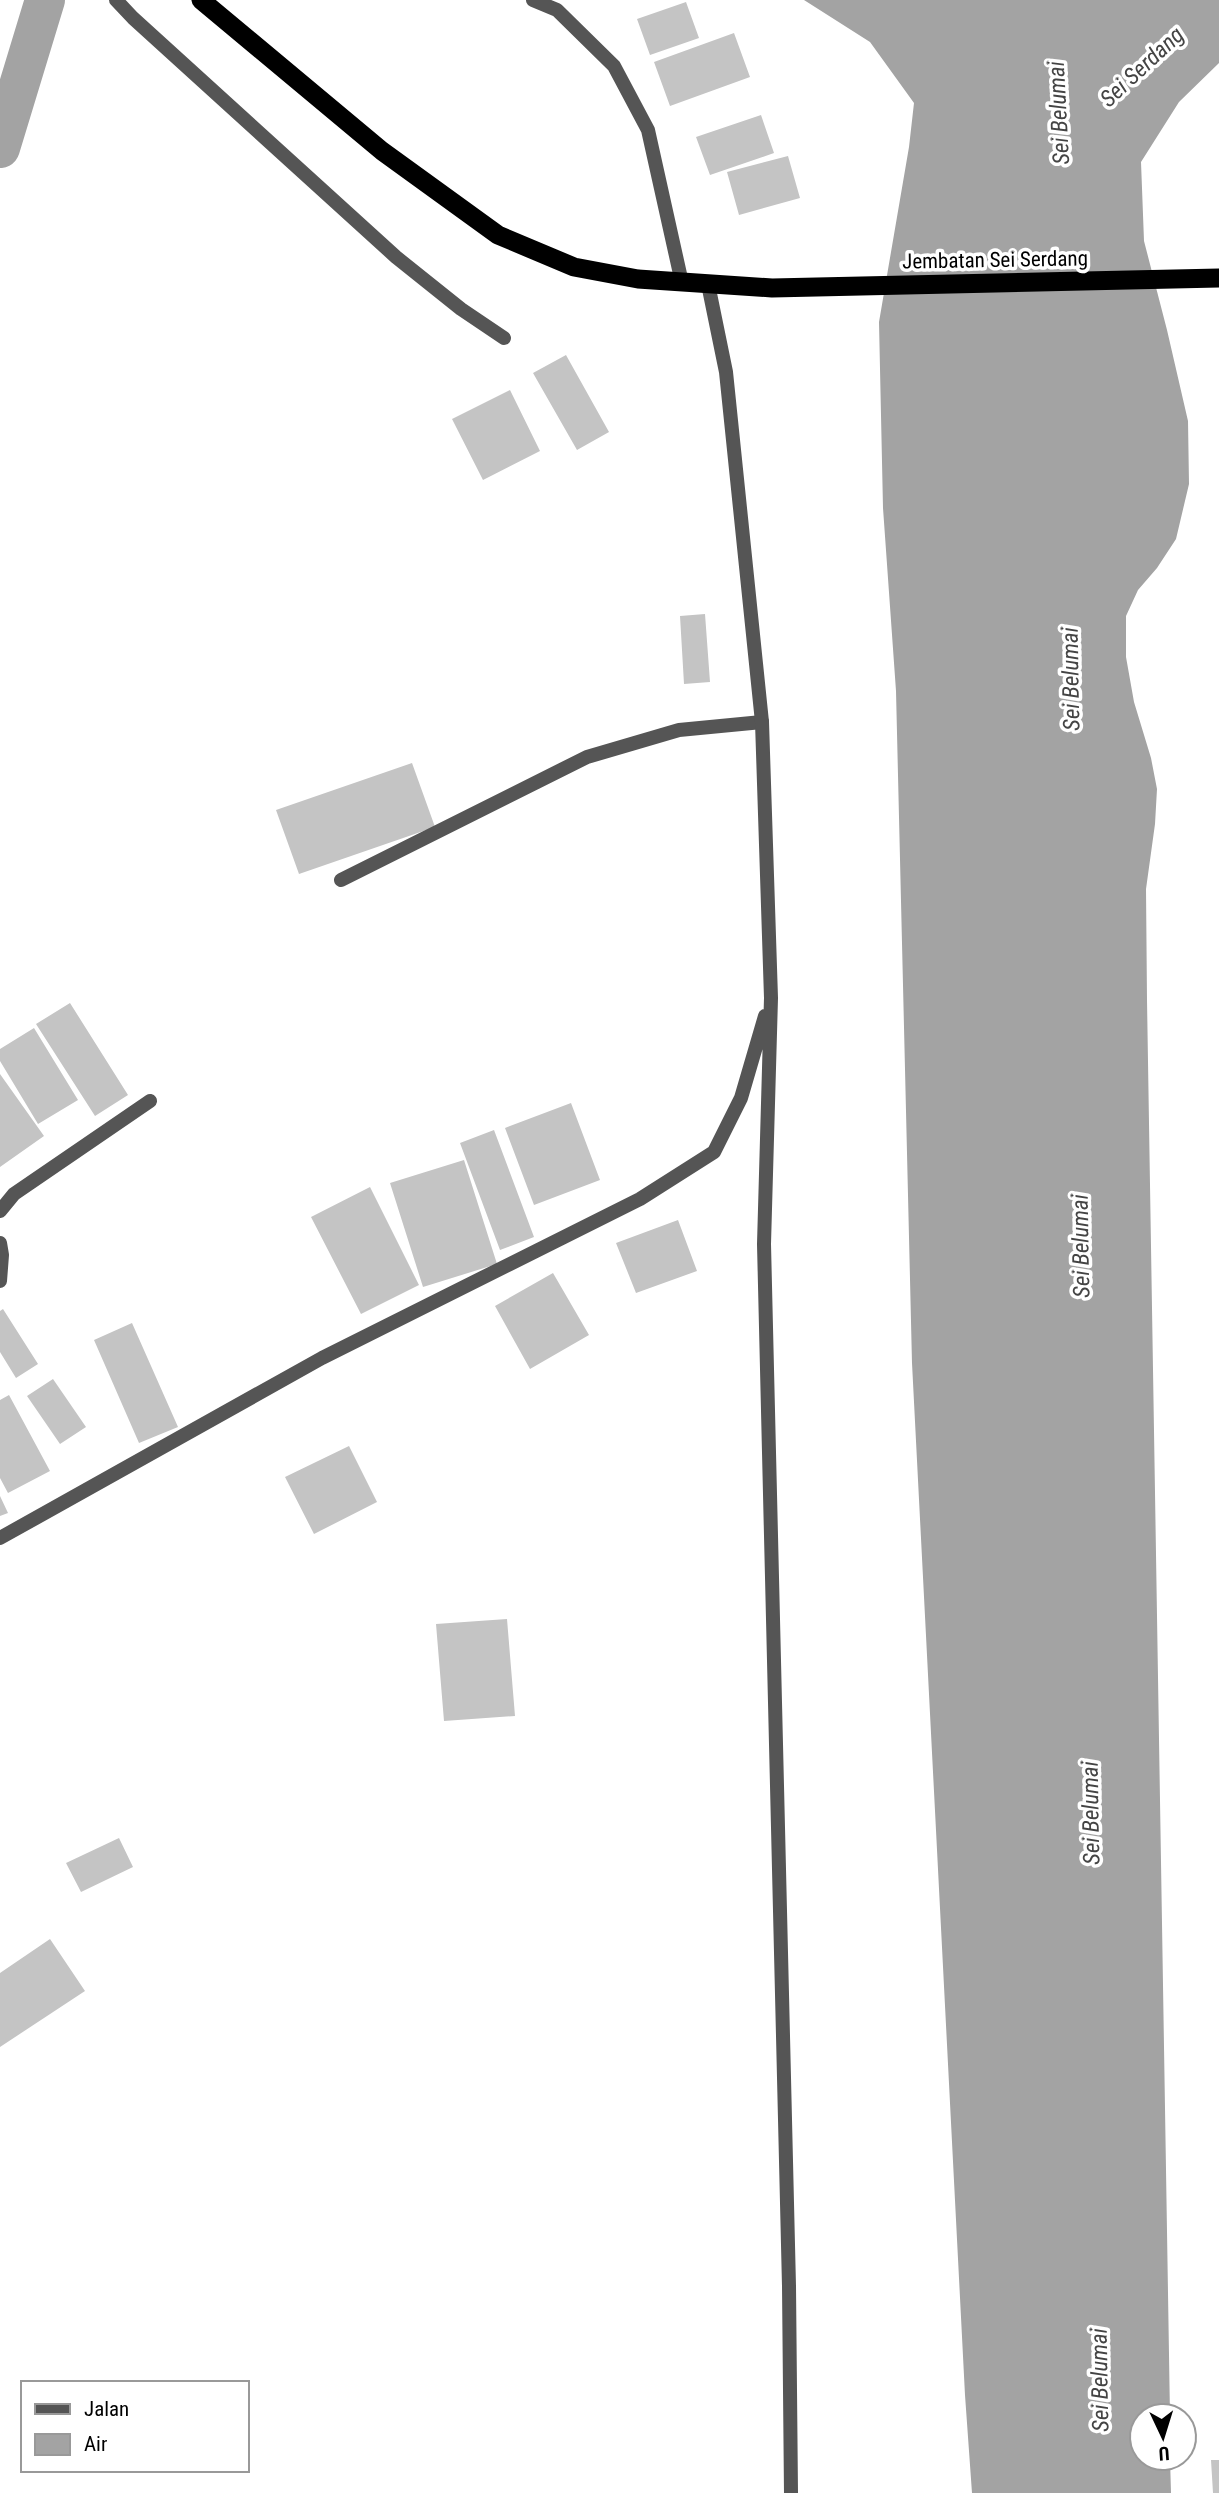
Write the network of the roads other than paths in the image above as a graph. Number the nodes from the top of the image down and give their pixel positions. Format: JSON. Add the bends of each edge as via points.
{"nodes":[{"id":1,"x":116,"y":0,"type":"edge"},
{"id":2,"x":201,"y":0,"type":"edge"},
{"id":3,"x":533,"y":0,"type":"edge"},
{"id":4,"x":1219,"y":278,"type":"edge"},
{"id":5,"x":682,"y":283,"type":"junction"},
{"id":6,"x":708,"y":284,"type":"junction"},
{"id":7,"x":504,"y":338,"type":"dead end"},
{"id":8,"x":762,"y":722,"type":"junction"},
{"id":9,"x":341,"y":880,"type":"dead end"},
{"id":10,"x":771,"y":998,"type":"junction"},
{"id":11,"x":150,"y":1101,"type":"dead end"},
{"id":12,"x":0,"y":1211,"type":"edge"},
{"id":13,"x":0,"y":1242,"type":"edge"},
{"id":14,"x":0,"y":1281,"type":"edge"},
{"id":15,"x":0,"y":1538,"type":"edge"},
{"id":16,"x":791,"y":2493,"type":"edge"}],
"edges":[{"from":1,"to":7,"type":"street","via":[[396,257]]},
{"from":2,"to":5,"type":"highway","name":"Jembatan Sei Serdang","via":[[382,151],[499,234],[574,267]]},
{"from":3,"to":5,"type":"street","via":[[557,9],[614,66],[648,130]]},
{"from":4,"to":6,"type":"highway","name":"Jembatan Sei Serdang","via":[[772,288]]},
{"from":5,"to":6,"type":"highway","name":"Jembatan Sei Serdang"},
{"from":6,"to":8,"type":"street","via":[[726,372]]},
{"from":8,"to":9,"type":"street","via":[[680,730],[587,757]]},
{"from":8,"to":10,"type":"street"},
{"from":10,"to":15,"type":"street","via":[[741,1098],[714,1152],[640,1199],[322,1358]]},
{"from":10,"to":16,"type":"street","via":[[764,1244]]},
{"from":11,"to":12,"type":"street","via":[[14,1194]]},
{"from":13,"to":14,"type":"street"}]}
